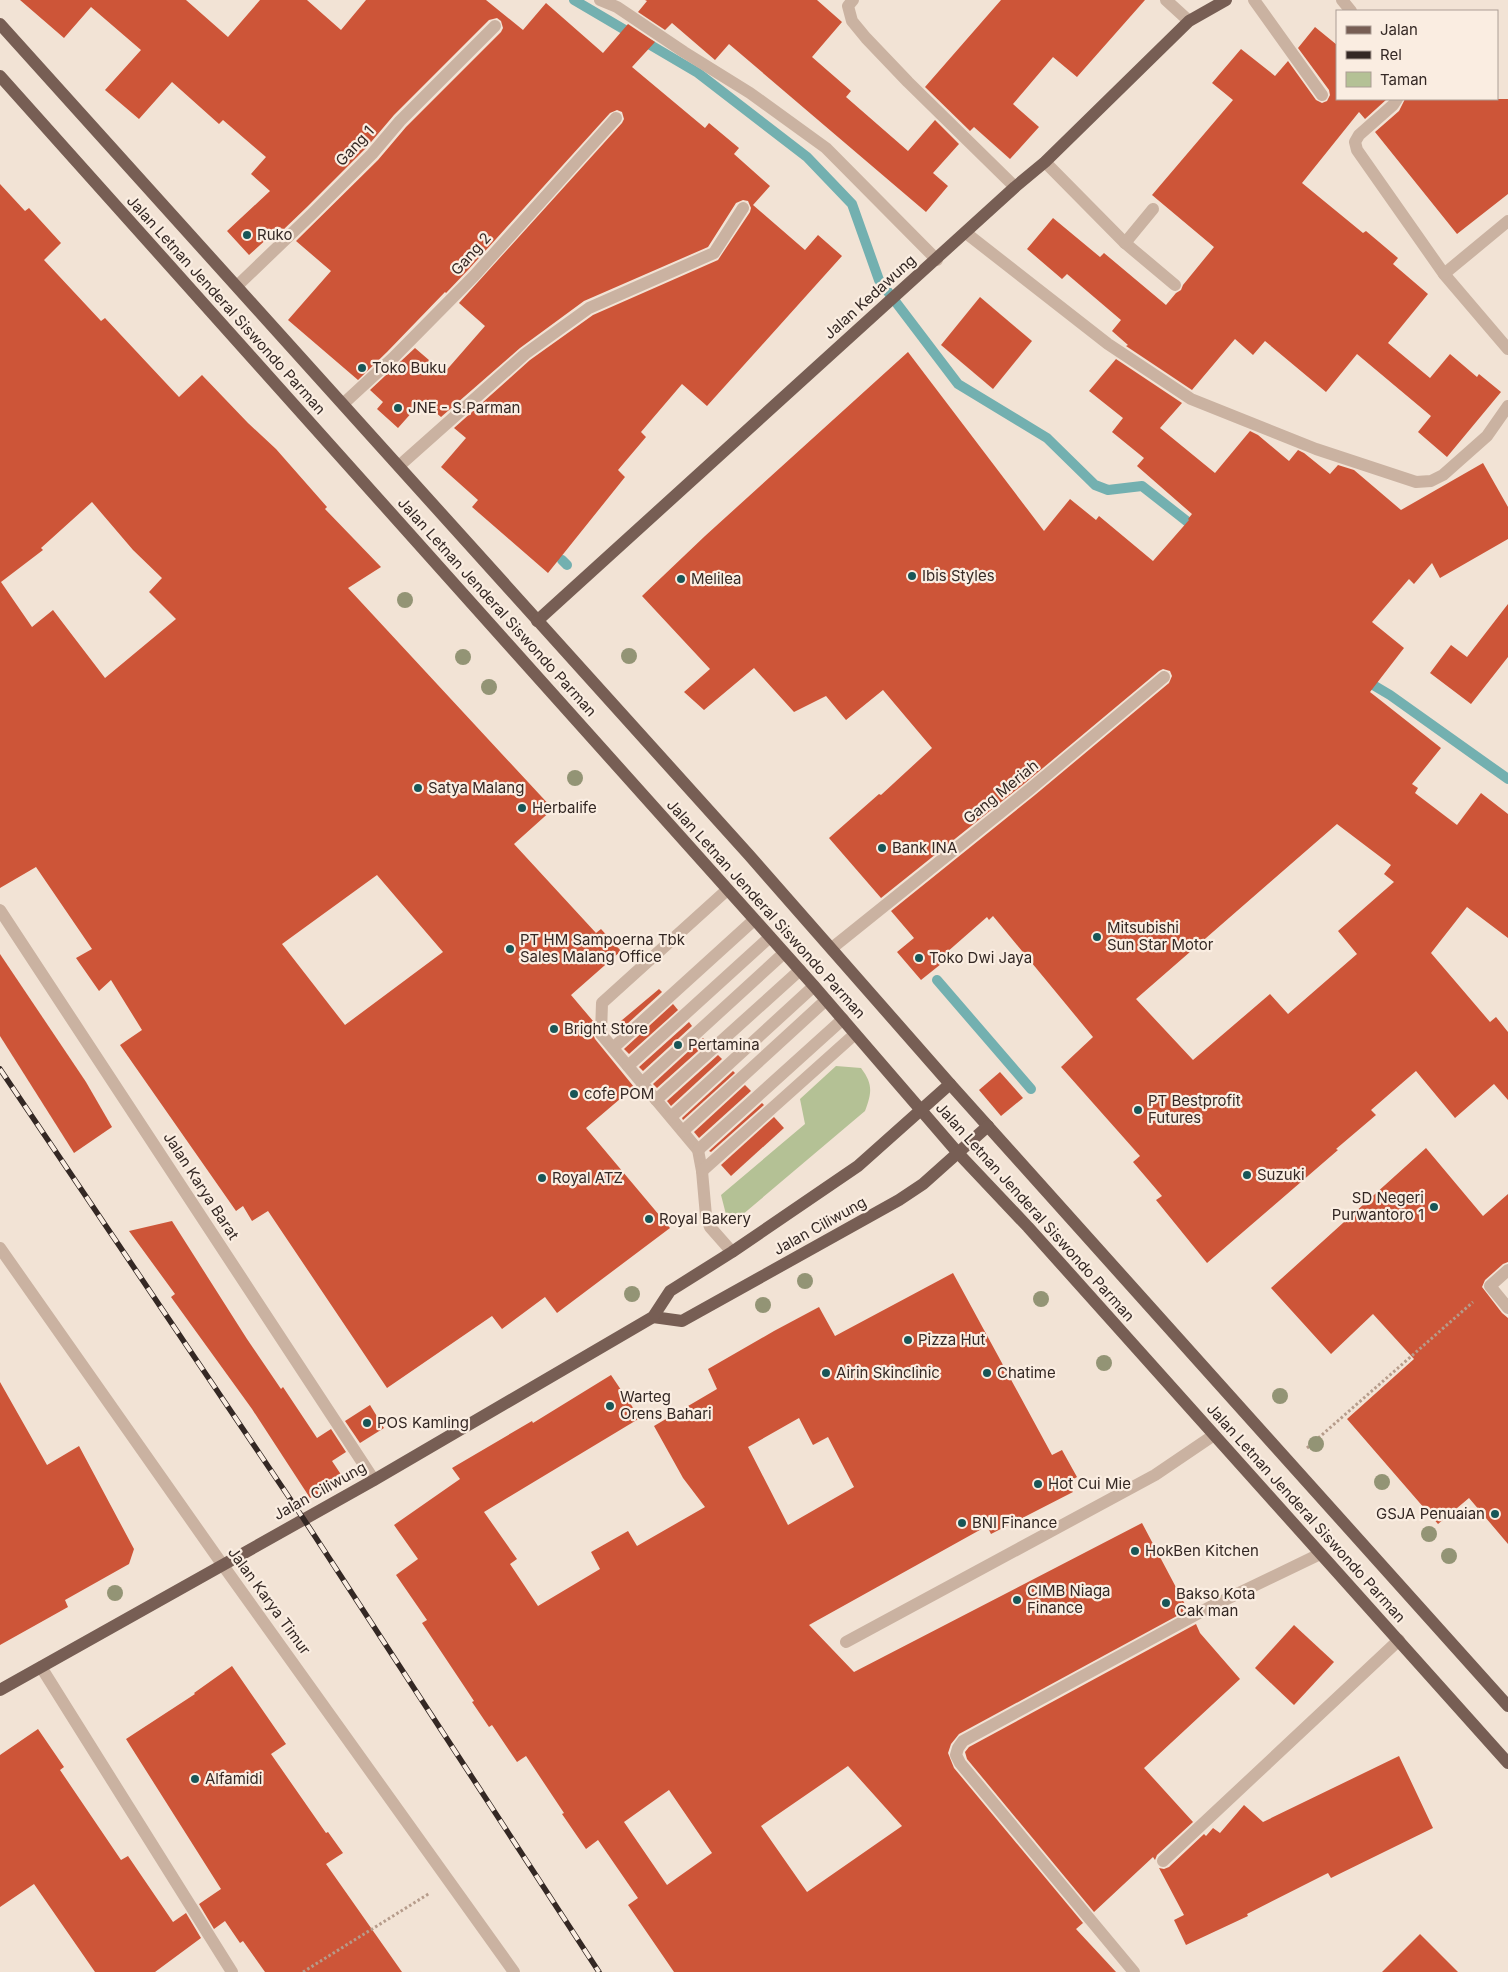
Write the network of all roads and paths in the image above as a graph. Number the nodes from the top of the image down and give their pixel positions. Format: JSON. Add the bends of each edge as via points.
{"nodes":[{"id":1,"x":600,"y":0,"type":"edge"},
{"id":2,"x":853,"y":0,"type":"edge"},
{"id":3,"x":1166,"y":0,"type":"edge"},
{"id":4,"x":1226,"y":0,"type":"edge"},
{"id":5,"x":1254,"y":0,"type":"edge"},
{"id":6,"x":1342,"y":0,"type":"edge"},
{"id":7,"x":1350,"y":10,"type":"edge"},
{"id":8,"x":1189,"y":21,"type":"junction"},
{"id":9,"x":0,"y":24,"type":"edge"},
{"id":10,"x":495,"y":26,"type":"dead end"},
{"id":11,"x":0,"y":76,"type":"edge"},
{"id":12,"x":1322,"y":95,"type":"dead end"},
{"id":13,"x":1396,"y":100,"type":"edge"},
{"id":14,"x":616,"y":118,"type":"dead end"},
{"id":15,"x":1045,"y":162,"type":"junction"},
{"id":16,"x":1015,"y":187,"type":"junction"},
{"id":17,"x":742,"y":208,"type":"dead end"},
{"id":18,"x":1152,"y":209,"type":"dead end"},
{"id":19,"x":1508,"y":221,"type":"edge"},
{"id":20,"x":966,"y":232,"type":"junction"},
{"id":21,"x":1126,"y":243,"type":"junction"},
{"id":22,"x":937,"y":260,"type":"junction"},
{"id":23,"x":1444,"y":274,"type":"junction"},
{"id":24,"x":1175,"y":285,"type":"dead end"},
{"id":25,"x":237,"y":286,"type":"junction"},
{"id":26,"x":1508,"y":350,"type":"edge"},
{"id":27,"x":343,"y":404,"type":"junction"},
{"id":28,"x":1508,"y":406,"type":"edge"},
{"id":29,"x":399,"y":466,"type":"junction"},
{"id":30,"x":537,"y":621,"type":"junction"},
{"id":31,"x":1164,"y":677,"type":"dead end"},
{"id":32,"x":727,"y":890,"type":"junction"},
{"id":33,"x":0,"y":910,"type":"edge"},
{"id":34,"x":754,"y":920,"type":"junction"},
{"id":35,"x":770,"y":937,"type":"junction"},
{"id":36,"x":832,"y":948,"type":"junction"},
{"id":37,"x":784,"y":953,"type":"junction"},
{"id":38,"x":800,"y":970,"type":"junction"},
{"id":39,"x":814,"y":986,"type":"junction"},
{"id":40,"x":826,"y":1000,"type":"junction"},
{"id":41,"x":843,"y":1019,"type":"junction"},
{"id":42,"x":855,"y":1034,"type":"junction"},
{"id":43,"x":613,"y":1048,"type":"junction"},
{"id":44,"x":628,"y":1066,"type":"junction"},
{"id":45,"x":642,"y":1083,"type":"junction"},
{"id":46,"x":950,"y":1084,"type":"junction"},
{"id":47,"x":656,"y":1100,"type":"junction"},
{"id":48,"x":921,"y":1110,"type":"junction"},
{"id":49,"x":671,"y":1117,"type":"junction"},
{"id":50,"x":988,"y":1126,"type":"junction"},
{"id":51,"x":683,"y":1132,"type":"junction"},
{"id":52,"x":698,"y":1150,"type":"junction"},
{"id":53,"x":958,"y":1153,"type":"junction"},
{"id":54,"x":702,"y":1171,"type":"junction"},
{"id":55,"x":0,"y":1248,"type":"edge"},
{"id":56,"x":732,"y":1252,"type":"junction"},
{"id":57,"x":1508,"y":1270,"type":"edge"},
{"id":58,"x":1490,"y":1286,"type":"junction"},
{"id":59,"x":1508,"y":1308,"type":"edge"},
{"id":60,"x":653,"y":1317,"type":"junction"},
{"id":61,"x":1214,"y":1435,"type":"junction"},
{"id":62,"x":1288,"y":1462,"type":"junction"},
{"id":63,"x":374,"y":1480,"type":"junction"},
{"id":64,"x":1320,"y":1554,"type":"junction"},
{"id":65,"x":222,"y":1564,"type":"junction"},
{"id":66,"x":1399,"y":1640,"type":"junction"},
{"id":67,"x":846,"y":1642,"type":"dead end"},
{"id":68,"x":41,"y":1667,"type":"junction"},
{"id":69,"x":0,"y":1690,"type":"edge"},
{"id":70,"x":1508,"y":1706,"type":"edge"},
{"id":71,"x":1508,"y":1763,"type":"edge"},
{"id":72,"x":1163,"y":1861,"type":"dead end"},
{"id":73,"x":450,"y":1880,"type":"junction"},
{"id":74,"x":230,"y":1972,"type":"edge"},
{"id":75,"x":303,"y":1972,"type":"edge"},
{"id":76,"x":514,"y":1972,"type":"edge"},
{"id":77,"x":1134,"y":1972,"type":"edge"}],
"edges":[{"from":1,"to":22,"type":"street","via":[[617,7],[750,92],[826,148]]},
{"from":2,"to":16,"type":"street","via":[[848,6],[852,21],[866,38]]},
{"from":3,"to":8,"type":"street"},
{"from":4,"to":8,"type":"main road","name":"Jalan Kedawung"},
{"from":5,"to":12,"type":"street"},
{"from":6,"to":7,"type":"street"},
{"from":8,"to":15,"type":"main road","name":"Jalan Kedawung"},
{"from":9,"to":25,"type":"main road","name":"Jalan Letnan Jenderal Siswondo Parman"},
{"from":10,"to":25,"type":"street","name":"Gang 1","via":[[400,121],[372,154]]},
{"from":11,"to":32,"type":"main road","name":"Jalan Letnan Jenderal Siswondo Parman"},
{"from":13,"to":23,"type":"street","via":[[1358,134],[1357,150]]},
{"from":14,"to":27,"type":"street","name":"Gang 2","via":[[474,276]]},
{"from":15,"to":16,"type":"main road","name":"Jalan Kedawung"},
{"from":15,"to":21,"type":"street"},
{"from":16,"to":20,"type":"main road","name":"Jalan Kedawung"},
{"from":17,"to":29,"type":"street","via":[[714,253],[589,308],[525,354]]},
{"from":18,"to":21,"type":"street"},
{"from":19,"to":23,"type":"street"},
{"from":20,"to":22,"type":"main road","name":"Jalan Kedawung"},
{"from":20,"to":28,"type":"street","via":[[1108,344],[1191,400],[1316,449],[1416,482],[1431,481],[1443,475],[1487,436]]},
{"from":21,"to":24,"type":"street"},
{"from":22,"to":30,"type":"main road","name":"Jalan Kedawung"},
{"from":23,"to":26,"type":"street"},
{"from":25,"to":27,"type":"main road","name":"Jalan Letnan Jenderal Siswondo Parman"},
{"from":27,"to":29,"type":"main road","name":"Jalan Letnan Jenderal Siswondo Parman"},
{"from":29,"to":30,"type":"main road","name":"Jalan Letnan Jenderal Siswondo Parman"},
{"from":30,"to":36,"type":"main road","name":"Jalan Letnan Jenderal Siswondo Parman"},
{"from":31,"to":36,"type":"street","name":"Gang Meriah","via":[[1030,790]]},
{"from":32,"to":34,"type":"main road","name":"Jalan Letnan Jenderal Siswondo Parman"},
{"from":32,"to":43,"type":"street","via":[[602,1003],[601,1034]]},
{"from":33,"to":63,"type":"street","name":"Jalan Karya Barat"},
{"from":34,"to":35,"type":"main road","name":"Jalan Letnan Jenderal Siswondo Parman"},
{"from":34,"to":43,"type":"street"},
{"from":35,"to":37,"type":"main road","name":"Jalan Letnan Jenderal Siswondo Parman"},
{"from":35,"to":44,"type":"street"},
{"from":36,"to":46,"type":"main road","name":"Jalan Letnan Jenderal Siswondo Parman"},
{"from":37,"to":38,"type":"main road","name":"Jalan Letnan Jenderal Siswondo Parman"},
{"from":37,"to":45,"type":"street"},
{"from":38,"to":39,"type":"main road","name":"Jalan Letnan Jenderal Siswondo Parman"},
{"from":38,"to":47,"type":"street"},
{"from":39,"to":40,"type":"main road","name":"Jalan Letnan Jenderal Siswondo Parman"},
{"from":39,"to":49,"type":"street"},
{"from":40,"to":41,"type":"main road","name":"Jalan Letnan Jenderal Siswondo Parman"},
{"from":40,"to":51,"type":"street"},
{"from":41,"to":42,"type":"main road","name":"Jalan Letnan Jenderal Siswondo Parman"},
{"from":41,"to":52,"type":"street"},
{"from":42,"to":48,"type":"main road","name":"Jalan Letnan Jenderal Siswondo Parman"},
{"from":42,"to":54,"type":"street"},
{"from":43,"to":44,"type":"street"},
{"from":44,"to":45,"type":"street"},
{"from":45,"to":47,"type":"street"},
{"from":46,"to":48,"type":"main road","name":"Jalan Ciliwung"},
{"from":46,"to":50,"type":"main road","name":"Jalan Letnan Jenderal Siswondo Parman"},
{"from":47,"to":49,"type":"street"},
{"from":48,"to":53,"type":"main road","name":"Jalan Letnan Jenderal Siswondo Parman"},
{"from":48,"to":56,"type":"main road","name":"Jalan Ciliwung","via":[[858,1166]]},
{"from":49,"to":51,"type":"street"},
{"from":50,"to":53,"type":"main road","name":"Jalan Ciliwung"},
{"from":50,"to":62,"type":"main road","name":"Jalan Letnan Jenderal Siswondo Parman"},
{"from":51,"to":52,"type":"street"},
{"from":52,"to":54,"type":"street"},
{"from":53,"to":60,"type":"main road","name":"Jalan Ciliwung","via":[[899,1200],[682,1321]]},
{"from":53,"to":61,"type":"main road","name":"Jalan Letnan Jenderal Siswondo Parman"},
{"from":54,"to":56,"type":"street","via":[[710,1227]]},
{"from":55,"to":65,"type":"street","name":"Jalan Karya Timur"},
{"from":56,"to":60,"type":"main road","name":"Jalan Ciliwung","via":[[670,1291]]},
{"from":57,"to":58,"type":"street"},
{"from":58,"to":59,"type":"street"},
{"from":58,"to":62,"type":"path"},
{"from":60,"to":63,"type":"main road","name":"Jalan Ciliwung"},
{"from":61,"to":64,"type":"main road","name":"Jalan Letnan Jenderal Siswondo Parman"},
{"from":61,"to":67,"type":"street","via":[[1156,1475]]},
{"from":62,"to":70,"type":"main road","name":"Jalan Letnan Jenderal Siswondo Parman"},
{"from":63,"to":65,"type":"main road","name":"Jalan Ciliwung"},
{"from":64,"to":66,"type":"main road","name":"Jalan Letnan Jenderal Siswondo Parman"},
{"from":64,"to":77,"type":"street","via":[[1202,1612],[963,1742],[958,1748],[956,1755],[960,1763]]},
{"from":65,"to":68,"type":"main road","name":"Jalan Ciliwung"},
{"from":65,"to":73,"type":"street","name":"Jalan Karya Timur"},
{"from":66,"to":71,"type":"main road","name":"Jalan Letnan Jenderal Siswondo Parman"},
{"from":66,"to":72,"type":"street"},
{"from":68,"to":69,"type":"main road","name":"Jalan Ciliwung"},
{"from":68,"to":74,"type":"street"},
{"from":73,"to":75,"type":"path"},
{"from":73,"to":76,"type":"street","name":"Jalan Karya Timur"}]}
